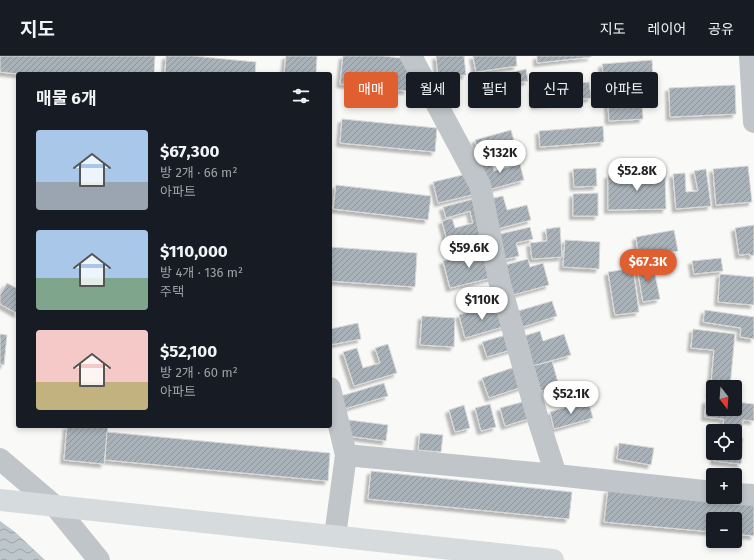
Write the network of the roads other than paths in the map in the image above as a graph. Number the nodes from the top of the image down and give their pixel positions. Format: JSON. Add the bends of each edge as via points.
{"nodes":[{"id":1,"x":411,"y":56,"type":"edge"},
{"id":2,"x":750,"y":56,"type":"edge"},
{"id":3,"x":754,"y":122,"type":"edge"},
{"id":4,"x":332,"y":396,"type":"edge"},
{"id":5,"x":346,"y":455,"type":"junction"},
{"id":6,"x":0,"y":459,"type":"edge"},
{"id":7,"x":556,"y":475,"type":"junction"},
{"id":8,"x":706,"y":491,"type":"edge"},
{"id":9,"x":742,"y":494,"type":"edge"},
{"id":10,"x":754,"y":495,"type":"edge"},
{"id":11,"x":0,"y":500,"type":"edge"},
{"id":12,"x":55,"y":506,"type":"junction"},
{"id":13,"x":335,"y":536,"type":"junction"},
{"id":14,"x":99,"y":560,"type":"edge"},
{"id":15,"x":553,"y":560,"type":"edge"}],
"edges":[{"from":1,"to":7,"type":"street","via":[[480,185],[498,280]]},
{"from":2,"to":3,"type":"street"},
{"from":4,"to":5,"type":"street"},
{"from":5,"to":7,"type":"street"},
{"from":5,"to":13,"type":"street"},
{"from":6,"to":12,"type":"street"},
{"from":7,"to":8,"type":"street"},
{"from":9,"to":10,"type":"street"},
{"from":11,"to":12,"type":"main road"},
{"from":12,"to":13,"type":"main road"},
{"from":12,"to":14,"type":"street"},
{"from":13,"to":15,"type":"main road"}]}
